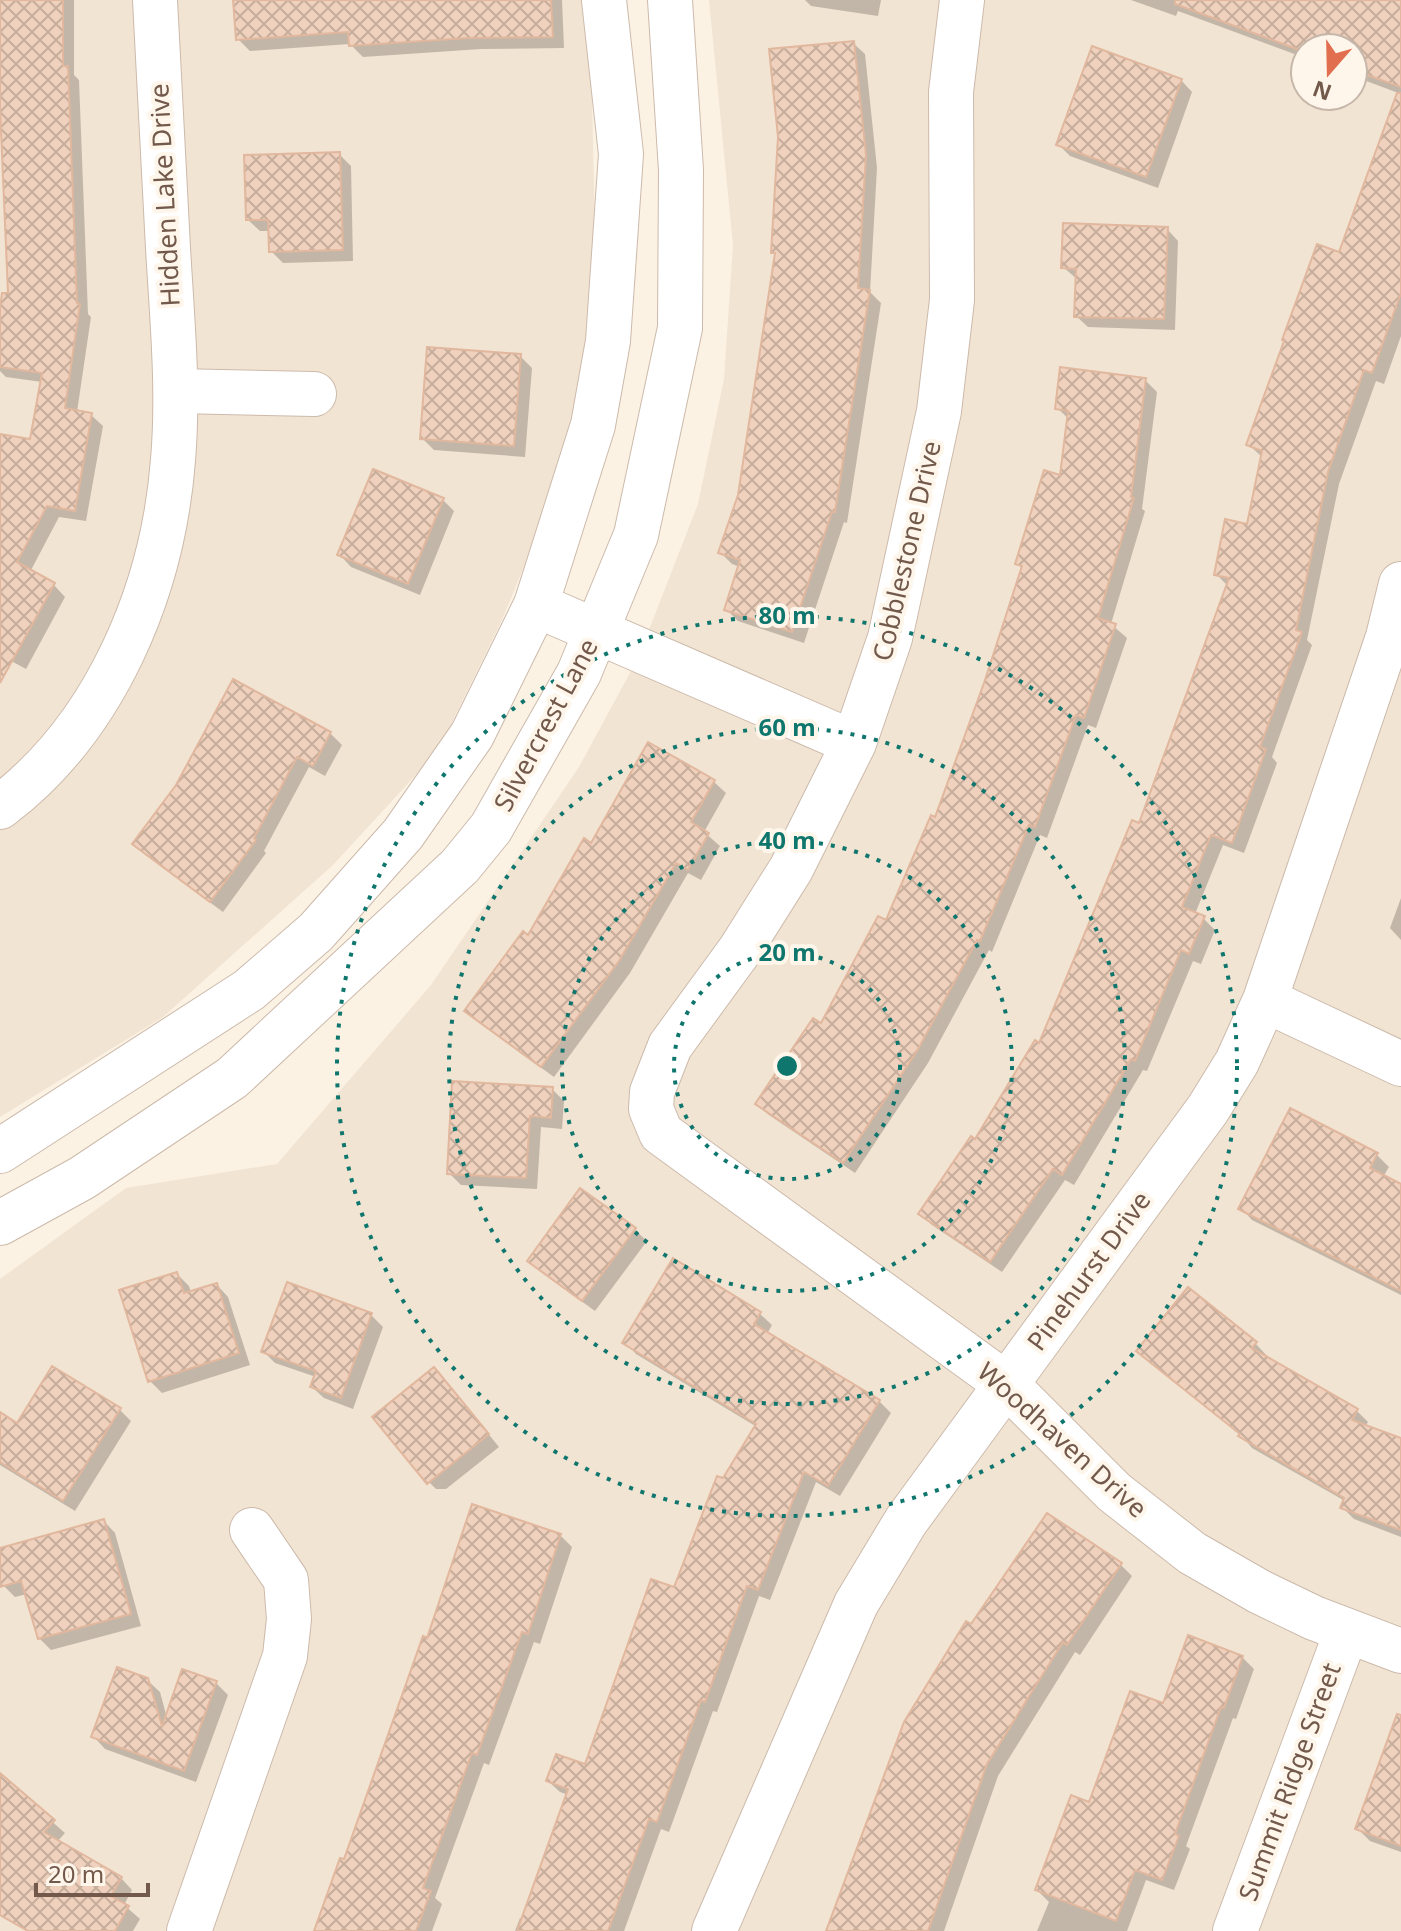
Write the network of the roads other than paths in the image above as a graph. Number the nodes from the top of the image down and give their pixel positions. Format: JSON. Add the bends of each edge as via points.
{"nodes":[{"id":1,"x":155,"y":0,"type":"edge"},
{"id":2,"x":604,"y":0,"type":"edge"},
{"id":3,"x":670,"y":0,"type":"edge"},
{"id":4,"x":962,"y":0,"type":"edge"},
{"id":5,"x":176,"y":391,"type":"junction"},
{"id":6,"x":314,"y":394,"type":"dead end"},
{"id":7,"x":1401,"y":584,"type":"edge"},
{"id":8,"x":536,"y":605,"type":"junction"},
{"id":9,"x":596,"y":631,"type":"junction"},
{"id":10,"x":854,"y":743,"type":"junction"},
{"id":11,"x":0,"y":807,"type":"edge"},
{"id":12,"x":1265,"y":1000,"type":"junction"},
{"id":13,"x":1401,"y":1064,"type":"edge"},
{"id":14,"x":652,"y":1092,"type":"joint"},
{"id":15,"x":0,"y":1151,"type":"edge"},
{"id":16,"x":0,"y":1223,"type":"edge"},
{"id":17,"x":1006,"y":1384,"type":"junction"},
{"id":18,"x":252,"y":1530,"type":"dead end"},
{"id":19,"x":1346,"y":1633,"type":"junction"},
{"id":20,"x":1401,"y":1651,"type":"edge"},
{"id":21,"x":189,"y":1931,"type":"edge"},
{"id":22,"x":714,"y":1931,"type":"edge"},
{"id":23,"x":1235,"y":1931,"type":"edge"}],
"edges":[{"from":1,"to":5,"type":"street","name":"Hidden Lake Drive"},
{"from":2,"to":8,"type":"street","via":[[621,154],[608,341],[593,425]]},
{"from":3,"to":9,"type":"street","name":"Silvercrest Lane","via":[[681,170],[680,328],[636,535]]},
{"from":4,"to":10,"type":"street","name":"Cobblestone Drive","via":[[951,92],[952,300],[939,411],[890,638]]},
{"from":5,"to":6,"type":"street"},
{"from":5,"to":11,"type":"street","name":"Hidden Lake Drive","via":[[167,511],[152,575],[118,664],[90,714],[29,785]]},
{"from":7,"to":12,"type":"street","name":"Pinehurst Drive","via":[[1388,637]]},
{"from":8,"to":9,"type":"street"},
{"from":8,"to":15,"type":"street","via":[[472,735],[403,834],[316,932],[249,990]]},
{"from":9,"to":10,"type":"street"},
{"from":9,"to":16,"type":"street","name":"Silvercrest Lane","via":[[579,673],[491,828],[460,866],[232,1078],[82,1178]]},
{"from":10,"to":14,"type":"street","name":"Cobblestone Drive","via":[[791,869],[670,1046]]},
{"from":12,"to":13,"type":"street"},
{"from":12,"to":17,"type":"street","name":"Pinehurst Drive","via":[[1208,1109]]},
{"from":14,"to":17,"type":"street","name":"Woodhaven Drive","via":[[651,1109],[661,1133]]},
{"from":17,"to":19,"type":"street","name":"Woodhaven Drive","via":[[1114,1492],[1192,1553]]},
{"from":17,"to":22,"type":"street","name":"Pinehurst Drive","via":[[906,1521],[856,1604]]},
{"from":18,"to":21,"type":"street","via":[[286,1580],[285,1656]]},
{"from":19,"to":20,"type":"street","name":"Woodhaven Drive"},
{"from":19,"to":23,"type":"street","name":"Summit Ridge Street"}]}
